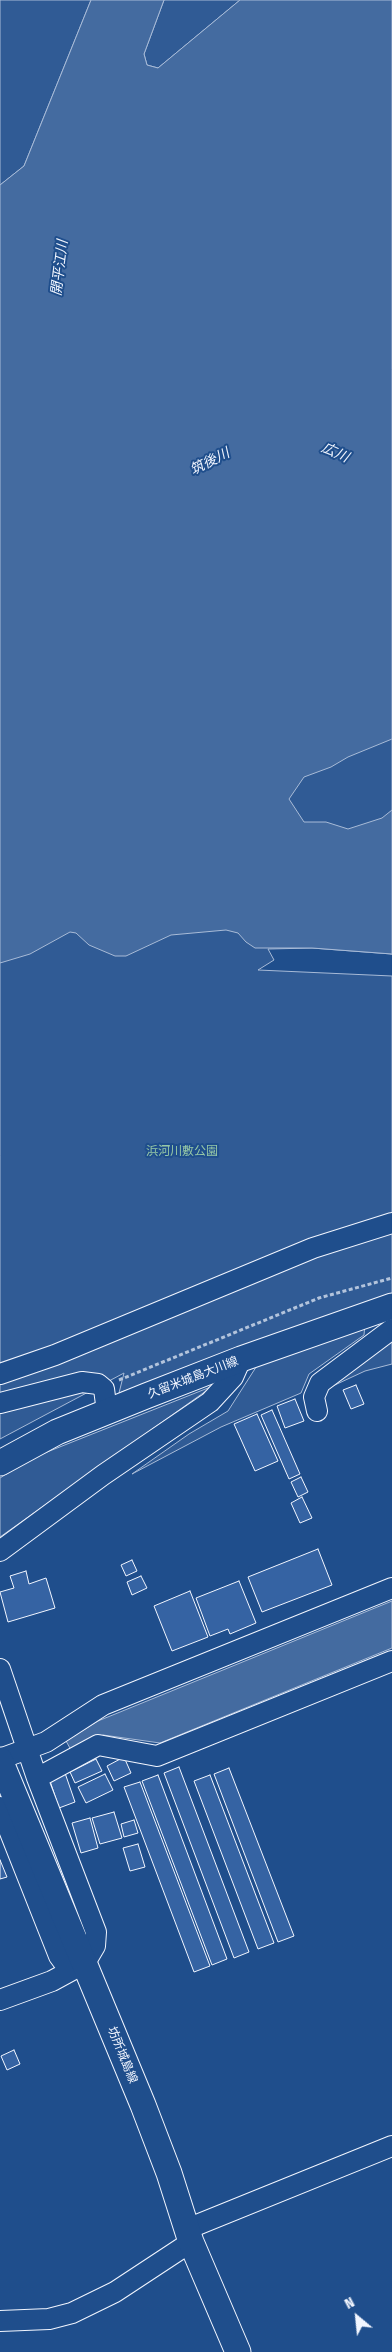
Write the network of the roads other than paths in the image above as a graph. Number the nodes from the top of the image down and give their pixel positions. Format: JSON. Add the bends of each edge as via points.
{"nodes":[{"id":1,"x":392,"y":1223,"type":"edge"},
{"id":2,"x":392,"y":1306,"type":"edge"},
{"id":3,"x":392,"y":1328,"type":"edge"},
{"id":4,"x":241,"y":1359,"type":"junction"},
{"id":5,"x":0,"y":1374,"type":"edge"},
{"id":6,"x":106,"y":1400,"type":"junction"},
{"id":7,"x":0,"y":1404,"type":"edge"},
{"id":8,"x":317,"y":1411,"type":"dead end"},
{"id":9,"x":0,"y":1463,"type":"edge"},
{"id":10,"x":0,"y":1551,"type":"edge"},
{"id":11,"x":392,"y":1588,"type":"edge"},
{"id":12,"x":392,"y":1661,"type":"edge"},
{"id":13,"x":0,"y":1669,"type":"edge"},
{"id":14,"x":28,"y":1750,"type":"junction"},
{"id":15,"x":0,"y":1759,"type":"edge"},
{"id":16,"x":37,"y":1778,"type":"junction"},
{"id":17,"x":0,"y":1808,"type":"edge"},
{"id":18,"x":77,"y":1967,"type":"junction"},
{"id":19,"x":0,"y":2000,"type":"edge"},
{"id":20,"x":392,"y":2146,"type":"edge"},
{"id":21,"x":189,"y":2235,"type":"junction"},
{"id":22,"x":0,"y":2320,"type":"edge"},
{"id":23,"x":238,"y":2352,"type":"edge"}],
"edges":[{"from":1,"to":5,"type":"street","via":[[313,1248],[55,1355]]},
{"from":2,"to":4,"type":"main road","name":"久留米城島大川線"},
{"from":3,"to":8,"type":"street","via":[[320,1383],[314,1398]]},
{"from":4,"to":6,"type":"main road","name":"久留米城島大川線"},
{"from":4,"to":10,"type":"street","via":[[232,1377],[210,1402]]},
{"from":6,"to":7,"type":"street","via":[[98,1384],[82,1382]]},
{"from":6,"to":9,"type":"main road","name":"久留米城島大川線"},
{"from":11,"to":14,"type":"street","via":[[103,1705]]},
{"from":12,"to":16,"type":"street","via":[[157,1756],[98,1745]]},
{"from":13,"to":14,"type":"street"},
{"from":14,"to":15,"type":"street"},
{"from":14,"to":16,"type":"street"},
{"from":15,"to":18,"type":"main road","name":"坊所城島線","via":[[70,1928]]},
{"from":16,"to":18,"type":"street","via":[[96,1932],[95,1946]]},
{"from":17,"to":18,"type":"street","via":[[60,1956]]},
{"from":18,"to":19,"type":"street","via":[[52,1981]]},
{"from":18,"to":21,"type":"main road","name":"坊所城島線","via":[[143,2105]]},
{"from":20,"to":21,"type":"street"},
{"from":21,"to":22,"type":"street","via":[[115,2292],[72,2313],[49,2319]]},
{"from":21,"to":23,"type":"main road","name":"坊所城島線"}]}
